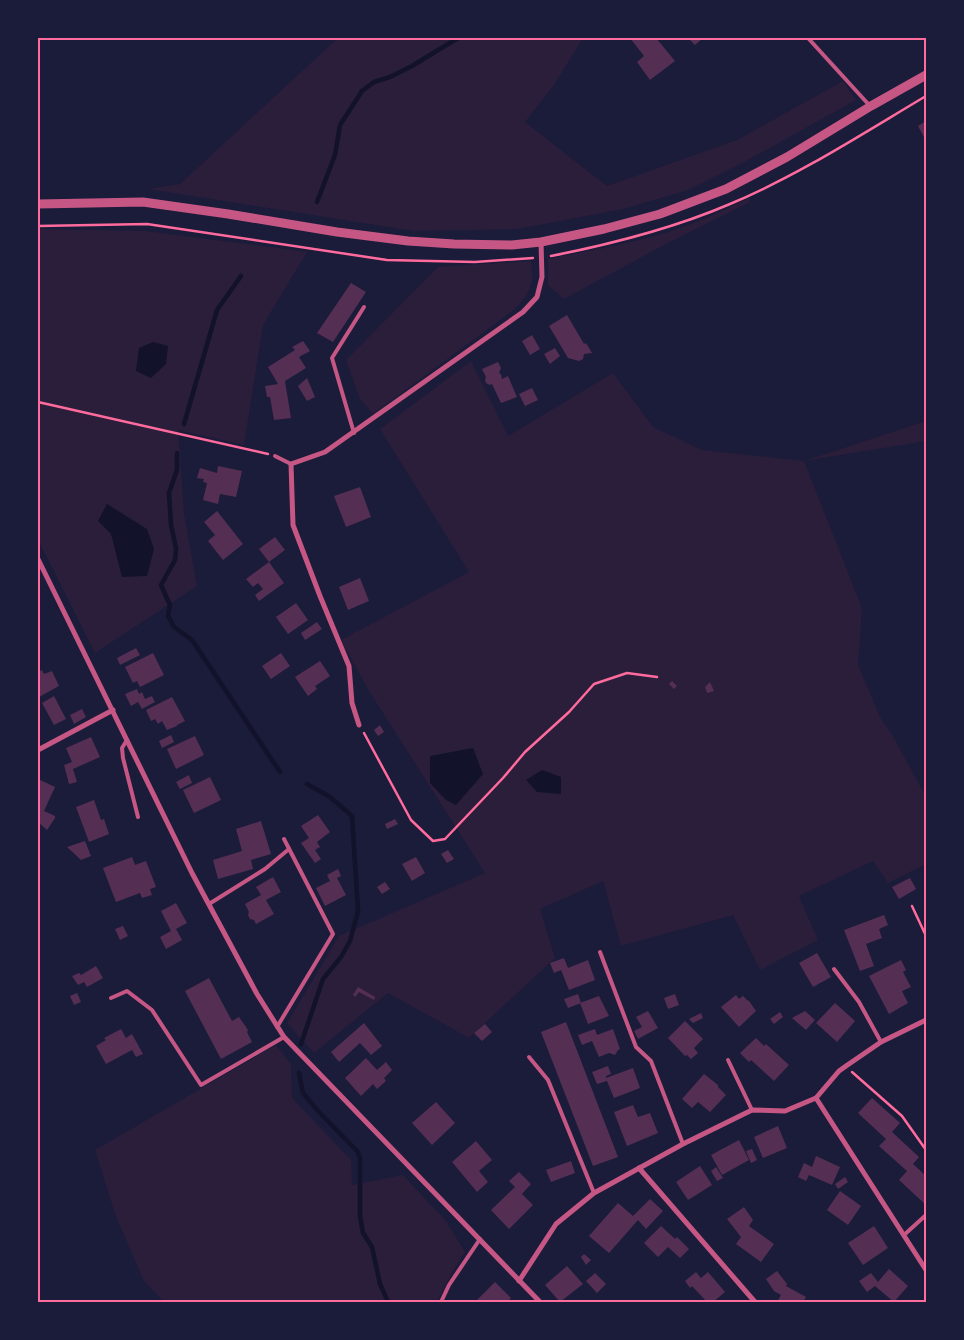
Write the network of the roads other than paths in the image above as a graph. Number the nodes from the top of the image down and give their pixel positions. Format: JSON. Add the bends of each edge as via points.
{"nodes":[{"id":1,"x":808,"y":38,"type":"edge"},
{"id":2,"x":926,"y":75,"type":"edge"},
{"id":3,"x":871,"y":106,"type":"junction"},
{"id":4,"x":38,"y":204,"type":"edge"},
{"id":5,"x":541,"y":242,"type":"junction"},
{"id":6,"x":364,"y":307,"type":"dead end"},
{"id":7,"x":354,"y":433,"type":"junction"},
{"id":8,"x":275,"y":456,"type":"road end"},
{"id":9,"x":291,"y":464,"type":"junction"},
{"id":10,"x":38,"y":558,"type":"edge"},
{"id":11,"x":113,"y":710,"type":"junction"},
{"id":12,"x":359,"y":724,"type":"road end"},
{"id":13,"x":128,"y":740,"type":"junction"},
{"id":14,"x":38,"y":750,"type":"edge"},
{"id":15,"x":138,"y":817,"type":"dead end"},
{"id":16,"x":284,"y":838,"type":"dead end"},
{"id":17,"x":289,"y":849,"type":"junction"},
{"id":18,"x":209,"y":904,"type":"junction"},
{"id":19,"x":600,"y":952,"type":"dead end"},
{"id":20,"x":834,"y":969,"type":"dead end"},
{"id":21,"x":111,"y":998,"type":"dead end"},
{"id":22,"x":926,"y":1020,"type":"edge"},
{"id":23,"x":278,"y":1027,"type":"junction"},
{"id":24,"x":284,"y":1037,"type":"junction"},
{"id":25,"x":881,"y":1042,"type":"junction"},
{"id":26,"x":529,"y":1057,"type":"dead end"},
{"id":27,"x":728,"y":1060,"type":"dead end"},
{"id":28,"x":816,"y":1098,"type":"junction"},
{"id":29,"x":752,"y":1110,"type":"junction"},
{"id":30,"x":682,"y":1144,"type":"junction"},
{"id":31,"x":638,"y":1168,"type":"junction"},
{"id":32,"x":594,"y":1193,"type":"junction"},
{"id":33,"x":926,"y":1215,"type":"edge"},
{"id":34,"x":904,"y":1235,"type":"junction"},
{"id":35,"x":480,"y":1239,"type":"junction"},
{"id":36,"x":926,"y":1270,"type":"edge"},
{"id":37,"x":519,"y":1281,"type":"junction"},
{"id":38,"x":441,"y":1302,"type":"edge"},
{"id":39,"x":540,"y":1302,"type":"edge"},
{"id":40,"x":755,"y":1302,"type":"edge"}],
"edges":[{"from":1,"to":3,"type":"lane"},
{"from":2,"to":3,"type":"street"},
{"from":3,"to":5,"type":"street","via":[[726,190],[604,230]]},
{"from":4,"to":5,"type":"street","via":[[143,202],[408,241],[512,245]]},
{"from":5,"to":7,"type":"street","via":[[542,277],[537,297],[523,312]]},
{"from":6,"to":7,"type":"lane","via":[[332,358]]},
{"from":7,"to":9,"type":"street","via":[[324,452]]},
{"from":8,"to":9,"type":"lane"},
{"from":9,"to":12,"type":"street","via":[[293,525],[349,666],[352,703]]},
{"from":10,"to":11,"type":"street"},
{"from":11,"to":13,"type":"street"},
{"from":11,"to":14,"type":"street"},
{"from":13,"to":15,"type":"lane","via":[[122,748],[122,758]]},
{"from":13,"to":18,"type":"street"},
{"from":16,"to":17,"type":"lane"},
{"from":17,"to":18,"type":"lane","via":[[265,869]]},
{"from":17,"to":23,"type":"lane","via":[[333,934]]},
{"from":18,"to":23,"type":"street"},
{"from":19,"to":30,"type":"lane","via":[[636,1047],[651,1061]]},
{"from":20,"to":25,"type":"lane","via":[[859,1002]]},
{"from":21,"to":24,"type":"lane","via":[[127,990],[152,1010],[201,1085]]},
{"from":22,"to":25,"type":"street"},
{"from":23,"to":24,"type":"street"},
{"from":24,"to":35,"type":"street"},
{"from":25,"to":28,"type":"street","via":[[839,1071]]},
{"from":26,"to":32,"type":"lane","via":[[548,1080]]},
{"from":27,"to":29,"type":"lane"},
{"from":28,"to":29,"type":"street","via":[[785,1111]]},
{"from":28,"to":34,"type":"street"},
{"from":29,"to":30,"type":"street"},
{"from":30,"to":31,"type":"street"},
{"from":31,"to":32,"type":"street"},
{"from":31,"to":40,"type":"street"},
{"from":32,"to":37,"type":"street","via":[[556,1224]]},
{"from":33,"to":34,"type":"lane"},
{"from":34,"to":36,"type":"street"},
{"from":35,"to":37,"type":"street"},
{"from":35,"to":38,"type":"lane"},
{"from":37,"to":39,"type":"street"}]}
